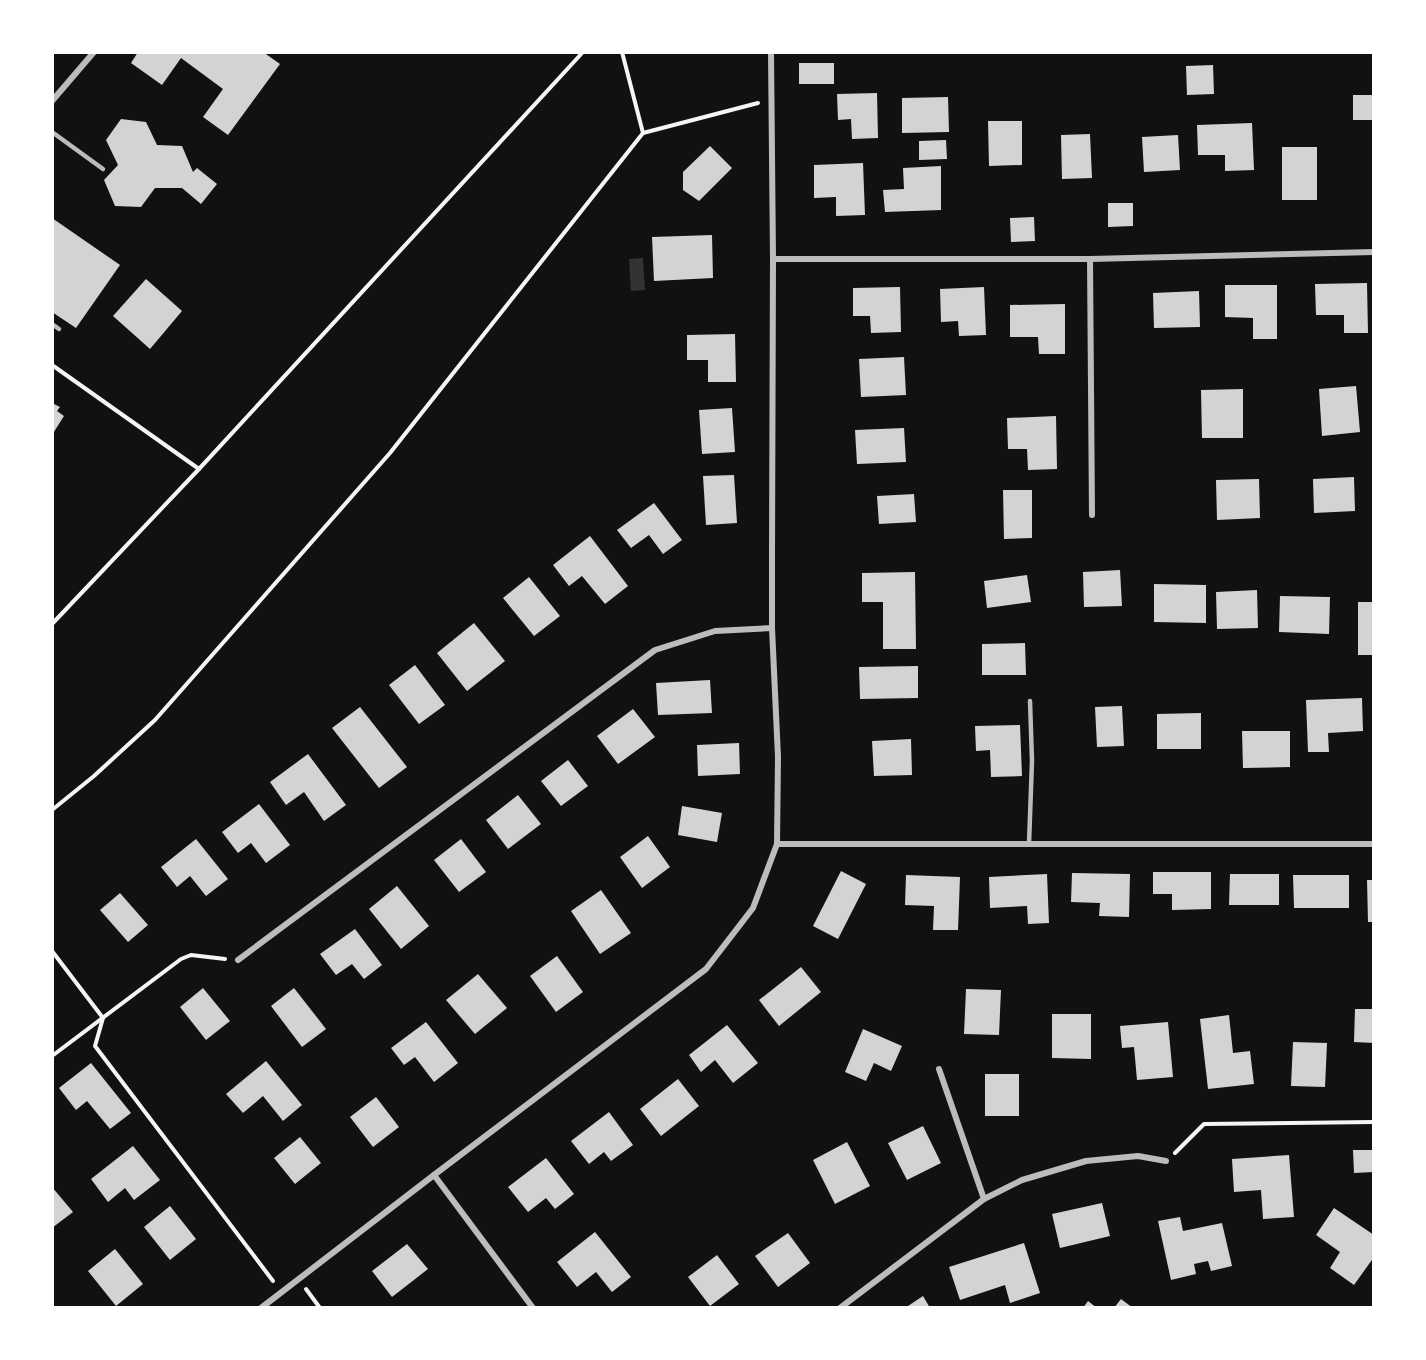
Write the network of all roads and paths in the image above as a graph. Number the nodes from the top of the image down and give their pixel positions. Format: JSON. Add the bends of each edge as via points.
{"nodes":[{"id":1,"x":94,"y":52,"type":"edge"},
{"id":2,"x":583,"y":52,"type":"edge"},
{"id":3,"x":622,"y":52,"type":"edge"},
{"id":4,"x":771,"y":52,"type":"edge"},
{"id":5,"x":771,"y":99,"type":"junction"},
{"id":6,"x":52,"y":101,"type":"edge"},
{"id":7,"x":52,"y":132,"type":"edge"},
{"id":8,"x":643,"y":133,"type":"junction"},
{"id":9,"x":103,"y":169,"type":"dead end"},
{"id":10,"x":1374,"y":252,"type":"edge"},
{"id":11,"x":773,"y":259,"type":"junction"},
{"id":12,"x":1090,"y":259,"type":"junction"},
{"id":13,"x":52,"y":324,"type":"edge"},
{"id":14,"x":59,"y":329,"type":"dead end"},
{"id":15,"x":52,"y":365,"type":"edge"},
{"id":16,"x":198,"y":469,"type":"junction"},
{"id":17,"x":1092,"y":515,"type":"dead end"},
{"id":18,"x":52,"y":624,"type":"edge"},
{"id":19,"x":772,"y":628,"type":"junction"},
{"id":20,"x":1030,"y":700,"type":"dead end"},
{"id":21,"x":52,"y":810,"type":"edge"},
{"id":22,"x":777,"y":844,"type":"junction"},
{"id":23,"x":1029,"y":844,"type":"junction"},
{"id":24,"x":1374,"y":844,"type":"edge"},
{"id":25,"x":52,"y":951,"type":"edge"},
{"id":26,"x":238,"y":960,"type":"joint"},
{"id":27,"x":104,"y":1018,"type":"junction"},
{"id":28,"x":52,"y":1056,"type":"edge"},
{"id":29,"x":939,"y":1069,"type":"dead end"},
{"id":30,"x":1374,"y":1122,"type":"edge"},
{"id":31,"x":1166,"y":1161,"type":"joint"},
{"id":32,"x":434,"y":1175,"type":"junction"},
{"id":33,"x":984,"y":1199,"type":"junction"},
{"id":34,"x":298,"y":1279,"type":"junction"},
{"id":35,"x":282,"y":1292,"type":"junction"},
{"id":36,"x":261,"y":1308,"type":"edge"},
{"id":37,"x":320,"y":1308,"type":"edge"},
{"id":38,"x":533,"y":1308,"type":"edge"},
{"id":39,"x":840,"y":1308,"type":"edge"}],
"edges":[{"from":1,"to":6,"type":"street"},
{"from":2,"to":16,"type":"path"},
{"from":3,"to":8,"type":"path"},
{"from":4,"to":5,"type":"street"},
{"from":5,"to":8,"type":"path"},
{"from":5,"to":11,"type":"street"},
{"from":7,"to":9,"type":"lane"},
{"from":8,"to":21,"type":"path","via":[[382,462],[155,720]]},
{"from":10,"to":12,"type":"street"},
{"from":11,"to":12,"type":"street"},
{"from":11,"to":19,"type":"street"},
{"from":12,"to":17,"type":"street"},
{"from":13,"to":14,"type":"lane"},
{"from":15,"to":16,"type":"path"},
{"from":16,"to":18,"type":"path"},
{"from":19,"to":22,"type":"street","via":[[778,757]]},
{"from":19,"to":26,"type":"street","via":[[715,631],[655,650]]},
{"from":20,"to":23,"type":"lane"},
{"from":22,"to":23,"type":"street"},
{"from":22,"to":32,"type":"street","via":[[753,908],[706,969]]},
{"from":23,"to":24,"type":"street"},
{"from":25,"to":27,"type":"path"},
{"from":26,"to":27,"type":"path","via":[[191,955],[181,959]]},
{"from":27,"to":28,"type":"path"},
{"from":27,"to":35,"type":"path","via":[[95,1046]]},
{"from":29,"to":33,"type":"street"},
{"from":30,"to":31,"type":"path","via":[[1204,1124]]},
{"from":31,"to":33,"type":"street","via":[[1138,1156],[1086,1161],[1022,1180]]},
{"from":32,"to":34,"type":"street"},
{"from":32,"to":38,"type":"street"},
{"from":33,"to":39,"type":"street"},
{"from":34,"to":35,"type":"street"},
{"from":34,"to":37,"type":"path"},
{"from":35,"to":36,"type":"street"}]}
